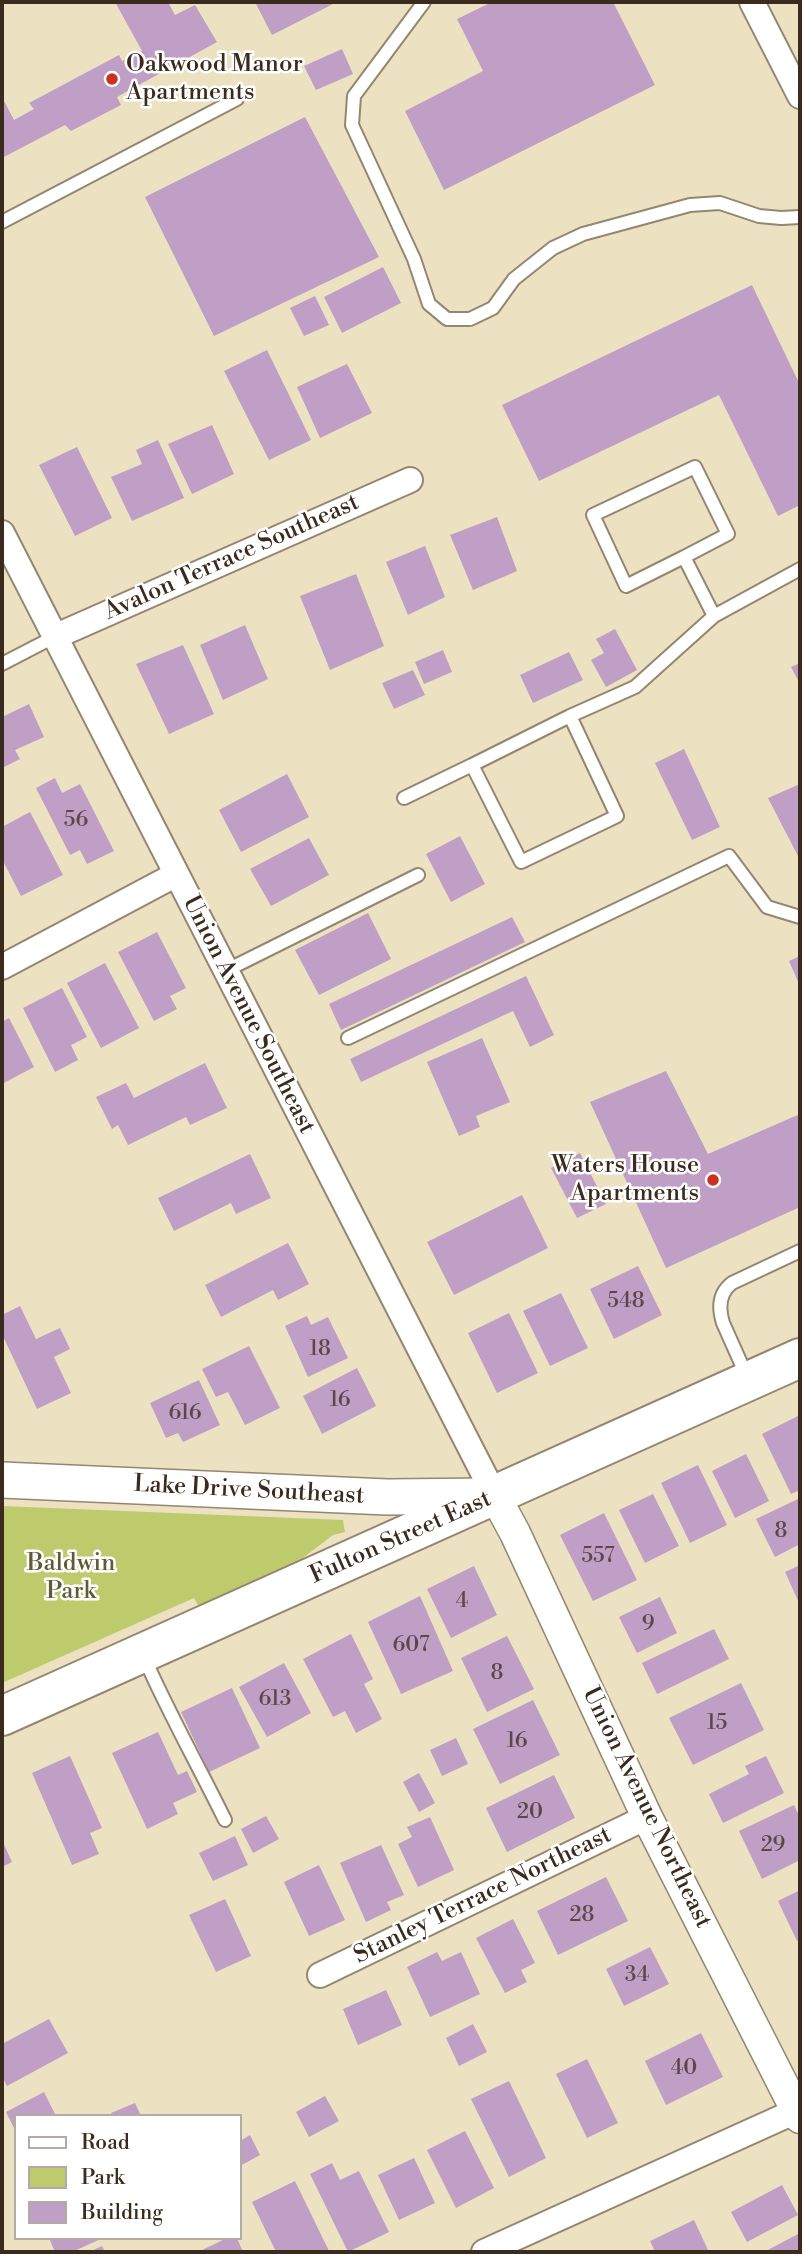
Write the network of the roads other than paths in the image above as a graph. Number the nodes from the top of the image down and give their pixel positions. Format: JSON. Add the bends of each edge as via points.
{"nodes":[{"id":1,"x":424,"y":2,"type":"edge"},
{"id":2,"x":752,"y":2,"type":"edge"},
{"id":3,"x":800,"y":96,"type":"edge"},
{"id":4,"x":237,"y":99,"type":"dead end"},
{"id":5,"x":800,"y":217,"type":"edge"},
{"id":6,"x":2,"y":222,"type":"edge"},
{"id":7,"x":410,"y":480,"type":"dead end"},
{"id":8,"x":2,"y":533,"type":"edge"},
{"id":9,"x":684,"y":557,"type":"junction"},
{"id":10,"x":800,"y":569,"type":"edge"},
{"id":11,"x":714,"y":616,"type":"junction"},
{"id":12,"x":54,"y":637,"type":"junction"},
{"id":13,"x":2,"y":664,"type":"edge"},
{"id":14,"x":570,"y":716,"type":"junction"},
{"id":15,"x":472,"y":765,"type":"junction"},
{"id":16,"x":404,"y":798,"type":"dead end"},
{"id":17,"x":176,"y":875,"type":"junction"},
{"id":18,"x":418,"y":875,"type":"dead end"},
{"id":19,"x":800,"y":917,"type":"edge"},
{"id":20,"x":2,"y":967,"type":"edge"},
{"id":21,"x":225,"y":971,"type":"junction"},
{"id":22,"x":348,"y":1038,"type":"dead end"},
{"id":23,"x":800,"y":1251,"type":"edge"},
{"id":24,"x":800,"y":1358,"type":"edge"},
{"id":25,"x":749,"y":1381,"type":"junction"},
{"id":26,"x":2,"y":1479,"type":"edge"},
{"id":27,"x":495,"y":1496,"type":"junction"},
{"id":28,"x":142,"y":1654,"type":"junction"},
{"id":29,"x":2,"y":1716,"type":"edge"},
{"id":30,"x":647,"y":1817,"type":"junction"},
{"id":31,"x":225,"y":1820,"type":"dead end"},
{"id":32,"x":320,"y":1975,"type":"dead end"},
{"id":33,"x":798,"y":2114,"type":"edge"},
{"id":34,"x":484,"y":2252,"type":"edge"}],
"edges":[{"from":1,"to":5,"type":"lane","via":[[354,96],[352,125],[414,258],[429,304],[447,318],[470,319],[493,308],[514,279],[553,248],[595,230],[690,205],[720,203],[759,216]]},
{"from":2,"to":3,"type":"street"},
{"from":4,"to":6,"type":"lane"},
{"from":7,"to":12,"type":"street","name":"Avalon Terrace Southeast"},
{"from":8,"to":12,"type":"street","name":"Union Avenue Southeast"},
{"from":9,"to":9,"type":"lane","via":[[728,534],[695,467],[593,515],[626,586]]},
{"from":9,"to":11,"type":"lane"},
{"from":10,"to":11,"type":"lane"},
{"from":11,"to":14,"type":"lane","via":[[635,687]]},
{"from":12,"to":13,"type":"lane"},
{"from":12,"to":17,"type":"street","name":"Union Avenue Southeast"},
{"from":14,"to":15,"type":"lane"},
{"from":14,"to":15,"type":"lane","via":[[617,816],[521,862]]},
{"from":15,"to":16,"type":"lane"},
{"from":17,"to":20,"type":"street"},
{"from":17,"to":21,"type":"street","name":"Union Avenue Southeast"},
{"from":18,"to":21,"type":"lane"},
{"from":19,"to":22,"type":"lane","via":[[767,907],[729,856]]},
{"from":21,"to":27,"type":"street","name":"Union Avenue Southeast"},
{"from":23,"to":25,"type":"lane","via":[[732,1283],[721,1297],[720,1315]]},
{"from":24,"to":25,"type":"main road","name":"Fulton Street East"},
{"from":25,"to":27,"type":"main road","name":"Fulton Street East"},
{"from":26,"to":27,"type":"main road","name":"Lake Drive Southeast","via":[[387,1497]]},
{"from":27,"to":28,"type":"main road","name":"Fulton Street East"},
{"from":27,"to":30,"type":"street","name":"Union Avenue Northeast"},
{"from":28,"to":29,"type":"main road","name":"Fulton Street East"},
{"from":28,"to":31,"type":"lane"},
{"from":30,"to":32,"type":"street","name":"Stanley Terrace Northeast"},
{"from":30,"to":33,"type":"street","name":"Union Avenue Northeast"},
{"from":33,"to":34,"type":"street"}]}
